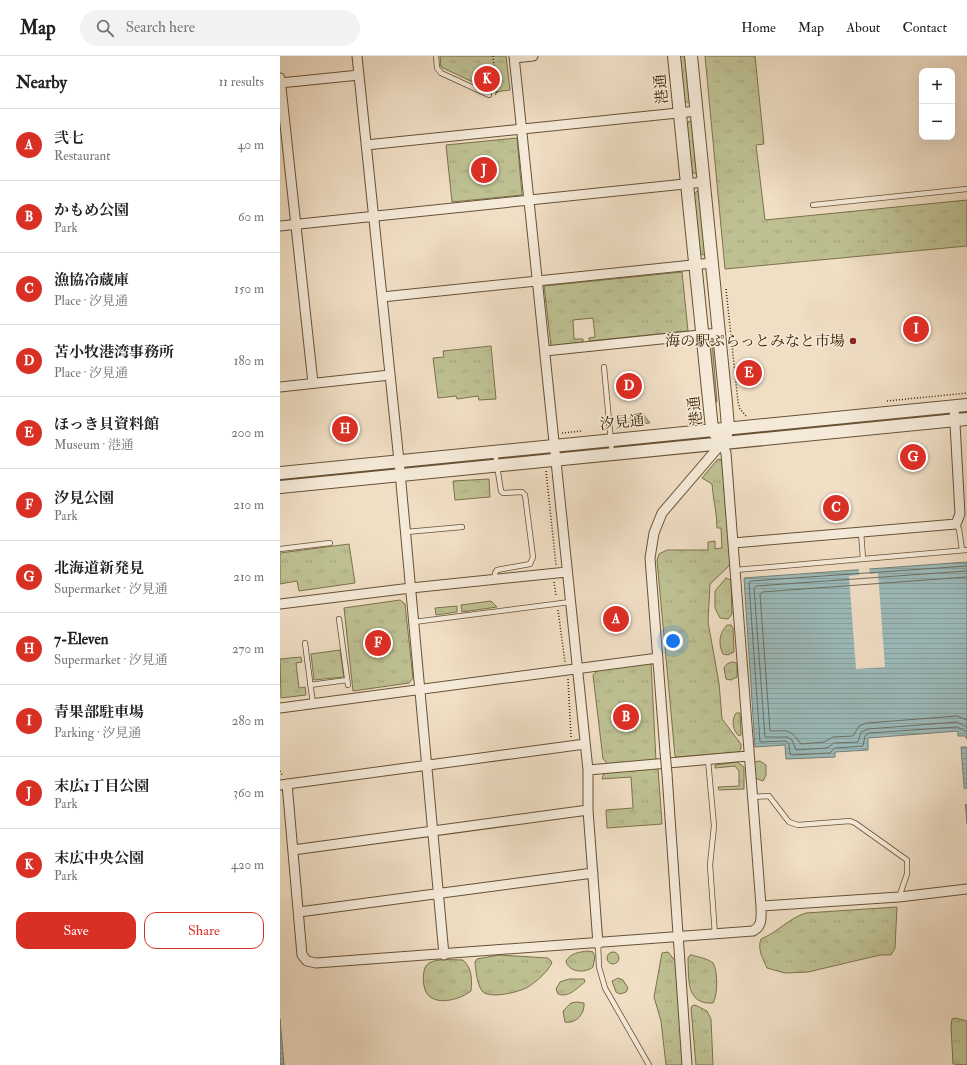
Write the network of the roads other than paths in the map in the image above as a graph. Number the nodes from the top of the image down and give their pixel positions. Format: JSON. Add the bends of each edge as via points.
{"nodes":[{"id":1,"x":357,"y":56,"type":"edge"},
{"id":2,"x":436,"y":56,"type":"edge"},
{"id":3,"x":534,"y":56,"type":"edge"},
{"id":4,"x":674,"y":56,"type":"edge"},
{"id":5,"x":691,"y":56,"type":"edge"},
{"id":6,"x":514,"y":57,"type":"edge"},
{"id":7,"x":359,"y":75,"type":"junction"},
{"id":8,"x":280,"y":81,"type":"edge"},
{"id":9,"x":489,"y":94,"type":"road end"},
{"id":10,"x":697,"y":111,"type":"junction"},
{"id":11,"x":680,"y":112,"type":"junction"},
{"id":12,"x":521,"y":129,"type":"junction"},
{"id":13,"x":366,"y":145,"type":"junction"},
{"id":14,"x":704,"y":182,"type":"junction"},
{"id":15,"x":687,"y":184,"type":"junction"},
{"id":16,"x":967,"y":189,"type":"edge"},
{"id":17,"x":529,"y":200,"type":"junction"},
{"id":18,"x":813,"y":205,"type":"dead end"},
{"id":19,"x":374,"y":216,"type":"junction"},
{"id":20,"x":296,"y":224,"type":"junction"},
{"id":21,"x":280,"y":226,"type":"edge"},
{"id":22,"x":712,"y":263,"type":"junction"},
{"id":23,"x":696,"y":265,"type":"junction"},
{"id":24,"x":537,"y":281,"type":"junction"},
{"id":25,"x":382,"y":297,"type":"junction"},
{"id":26,"x":719,"y":333,"type":"junction"},
{"id":27,"x":703,"y":335,"type":"junction"},
{"id":28,"x":544,"y":352,"type":"junction"},
{"id":29,"x":604,"y":367,"type":"dead end"},
{"id":30,"x":390,"y":375,"type":"junction"},
{"id":31,"x":312,"y":383,"type":"junction"},
{"id":32,"x":280,"y":387,"type":"edge"},
{"id":33,"x":967,"y":405,"type":"edge"},
{"id":34,"x":954,"y":406,"type":"junction"},
{"id":35,"x":961,"y":420,"type":"edge"},
{"id":36,"x":728,"y":428,"type":"junction"},
{"id":37,"x":712,"y":429,"type":"junction"},
{"id":38,"x":611,"y":440,"type":"junction"},
{"id":39,"x":722,"y":443,"type":"junction"},
{"id":40,"x":554,"y":445,"type":"junction"},
{"id":41,"x":495,"y":451,"type":"junction"},
{"id":42,"x":612,"y":453,"type":"junction"},
{"id":43,"x":556,"y":459,"type":"junction"},
{"id":44,"x":399,"y":461,"type":"junction"},
{"id":45,"x":497,"y":465,"type":"junction"},
{"id":46,"x":280,"y":473,"type":"edge"},
{"id":47,"x":400,"y":475,"type":"junction"},
{"id":48,"x":280,"y":487,"type":"edge"},
{"id":49,"x":963,"y":495,"type":"edge"},
{"id":50,"x":956,"y":524,"type":"junction"},
{"id":51,"x":462,"y":527,"type":"dead end"},
{"id":52,"x":406,"y":532,"type":"junction"},
{"id":53,"x":861,"y":532,"type":"junction"},
{"id":54,"x":330,"y":542,"type":"dead end"},
{"id":55,"x":733,"y":543,"type":"junction"},
{"id":56,"x":280,"y":549,"type":"edge"},
{"id":57,"x":965,"y":550,"type":"edge"},
{"id":58,"x":863,"y":559,"type":"junction"},
{"id":59,"x":735,"y":570,"type":"junction"},
{"id":60,"x":567,"y":572,"type":"junction"},
{"id":61,"x":495,"y":579,"type":"junction"},
{"id":62,"x":411,"y":588,"type":"junction"},
{"id":63,"x":570,"y":602,"type":"junction"},
{"id":64,"x":280,"y":604,"type":"edge"},
{"id":65,"x":339,"y":619,"type":"dead end"},
{"id":66,"x":414,"y":622,"type":"junction"},
{"id":67,"x":305,"y":644,"type":"dead end"},
{"id":68,"x":658,"y":658,"type":"junction"},
{"id":69,"x":577,"y":668,"type":"junction"},
{"id":70,"x":310,"y":685,"type":"junction"},
{"id":71,"x":420,"y":690,"type":"junction"},
{"id":72,"x":313,"y":704,"type":"junction"},
{"id":73,"x":280,"y":708,"type":"edge"},
{"id":74,"x":585,"y":744,"type":"junction"},
{"id":75,"x":748,"y":756,"type":"junction"},
{"id":76,"x":708,"y":760,"type":"junction"},
{"id":77,"x":427,"y":765,"type":"junction"},
{"id":78,"x":588,"y":770,"type":"junction"},
{"id":79,"x":284,"y":785,"type":"edge"},
{"id":80,"x":752,"y":797,"type":"junction"},
{"id":81,"x":588,"y":810,"type":"junction"},
{"id":82,"x":433,"y":831,"type":"junction"},
{"id":83,"x":293,"y":850,"type":"junction"},
{"id":84,"x":593,"y":873,"type":"junction"},
{"id":85,"x":967,"y":888,"type":"edge"},
{"id":86,"x":438,"y":894,"type":"junction"},
{"id":87,"x":899,"y":897,"type":"junction"},
{"id":88,"x":761,"y":906,"type":"junction"},
{"id":89,"x":299,"y":912,"type":"junction"},
{"id":90,"x":715,"y":935,"type":"junction"},
{"id":91,"x":678,"y":937,"type":"junction"},
{"id":92,"x":598,"y":944,"type":"junction"},
{"id":93,"x":444,"y":955,"type":"junction"},
{"id":94,"x":649,"y":1065,"type":"edge"},
{"id":95,"x":687,"y":1065,"type":"edge"}],
"edges":[{"from":1,"to":7,"type":"street"},
{"from":2,"to":9,"type":"lane","via":[[437,68],[441,73]]},
{"from":3,"to":6,"type":"street"},
{"from":4,"to":11,"type":"street","name":"港通"},
{"from":5,"to":10,"type":"street","name":"港通"},
{"from":6,"to":12,"type":"street"},
{"from":7,"to":8,"type":"street"},
{"from":7,"to":13,"type":"street"},
{"from":8,"to":20,"type":"street"},
{"from":10,"to":11,"type":"street"},
{"from":10,"to":14,"type":"street","name":"港通"},
{"from":11,"to":12,"type":"street"},
{"from":11,"to":15,"type":"street","name":"港通"},
{"from":12,"to":13,"type":"street"},
{"from":12,"to":17,"type":"street"},
{"from":13,"to":19,"type":"street"},
{"from":14,"to":15,"type":"street"},
{"from":14,"to":22,"type":"street","name":"港通"},
{"from":15,"to":17,"type":"street"},
{"from":15,"to":23,"type":"street","name":"港通"},
{"from":16,"to":18,"type":"lane"},
{"from":17,"to":19,"type":"street"},
{"from":17,"to":24,"type":"street"},
{"from":19,"to":20,"type":"street"},
{"from":19,"to":25,"type":"street"},
{"from":20,"to":21,"type":"street"},
{"from":20,"to":31,"type":"street"},
{"from":22,"to":23,"type":"street"},
{"from":22,"to":26,"type":"street","name":"港通"},
{"from":23,"to":24,"type":"street"},
{"from":23,"to":27,"type":"street","name":"港通"},
{"from":24,"to":25,"type":"street"},
{"from":24,"to":28,"type":"street"},
{"from":25,"to":30,"type":"street"},
{"from":26,"to":27,"type":"street"},
{"from":26,"to":36,"type":"street","name":"港通"},
{"from":27,"to":28,"type":"street"},
{"from":27,"to":37,"type":"street","name":"港通"},
{"from":28,"to":40,"type":"street"},
{"from":29,"to":38,"type":"lane"},
{"from":30,"to":31,"type":"street"},
{"from":30,"to":44,"type":"street"},
{"from":31,"to":32,"type":"street"},
{"from":33,"to":34,"type":"street","name":"汐見通"},
{"from":34,"to":35,"type":"street"},
{"from":34,"to":36,"type":"street","name":"汐見通"},
{"from":35,"to":39,"type":"street","name":"汐見通"},
{"from":35,"to":49,"type":"street"},
{"from":36,"to":37,"type":"street","name":"汐見通"},
{"from":36,"to":39,"type":"street","name":"港通"},
{"from":37,"to":38,"type":"street","name":"汐見通"},
{"from":37,"to":39,"type":"street","name":"港通"},
{"from":38,"to":40,"type":"street","name":"汐見通"},
{"from":38,"to":42,"type":"lane"},
{"from":39,"to":42,"type":"street","name":"汐見通"},
{"from":39,"to":55,"type":"street","via":[[726,453]]},
{"from":39,"to":68,"type":"street","via":[[662,513],[654,533],[650,558]]},
{"from":40,"to":41,"type":"street","name":"汐見通"},
{"from":40,"to":43,"type":"street"},
{"from":41,"to":44,"type":"street","name":"汐見通"},
{"from":41,"to":45,"type":"lane"},
{"from":42,"to":43,"type":"street","name":"汐見通"},
{"from":43,"to":45,"type":"street","name":"汐見通"},
{"from":43,"to":60,"type":"street"},
{"from":44,"to":46,"type":"street","name":"汐見通"},
{"from":44,"to":47,"type":"street"},
{"from":45,"to":47,"type":"street","name":"汐見通"},
{"from":45,"to":61,"type":"lane","via":[[501,491],[522,492],[525,495],[533,557],[530,564],[497,570]]},
{"from":47,"to":48,"type":"street","name":"汐見通"},
{"from":47,"to":52,"type":"street"},
{"from":49,"to":50,"type":"street"},
{"from":50,"to":53,"type":"street"},
{"from":50,"to":57,"type":"lane"},
{"from":51,"to":52,"type":"lane"},
{"from":52,"to":62,"type":"street"},
{"from":53,"to":55,"type":"street"},
{"from":53,"to":58,"type":"lane"},
{"from":54,"to":56,"type":"lane"},
{"from":55,"to":59,"type":"street"},
{"from":57,"to":58,"type":"lane"},
{"from":58,"to":59,"type":"lane"},
{"from":59,"to":75,"type":"street"},
{"from":60,"to":61,"type":"street"},
{"from":60,"to":63,"type":"street"},
{"from":61,"to":62,"type":"street"},
{"from":62,"to":64,"type":"street"},
{"from":62,"to":66,"type":"street"},
{"from":63,"to":66,"type":"lane"},
{"from":63,"to":69,"type":"street"},
{"from":65,"to":70,"type":"lane","via":[[348,683]]},
{"from":66,"to":71,"type":"street"},
{"from":67,"to":70,"type":"lane"},
{"from":68,"to":69,"type":"street"},
{"from":68,"to":91,"type":"street","bridge":true},
{"from":69,"to":71,"type":"street"},
{"from":69,"to":74,"type":"street"},
{"from":70,"to":72,"type":"lane"},
{"from":71,"to":72,"type":"street"},
{"from":71,"to":77,"type":"street"},
{"from":72,"to":73,"type":"street"},
{"from":74,"to":77,"type":"street"},
{"from":74,"to":78,"type":"street"},
{"from":75,"to":76,"type":"street"},
{"from":75,"to":80,"type":"street"},
{"from":76,"to":78,"type":"street"},
{"from":76,"to":90,"type":"lane","via":[[714,826],[710,865]]},
{"from":77,"to":79,"type":"street"},
{"from":77,"to":82,"type":"street"},
{"from":78,"to":81,"type":"street"},
{"from":79,"to":83,"type":"street"},
{"from":80,"to":87,"type":"lane","via":[[769,796],[789,822],[798,825],[855,822],[907,860],[907,874]]},
{"from":80,"to":88,"type":"street"},
{"from":81,"to":82,"type":"street"},
{"from":81,"to":84,"type":"street"},
{"from":82,"to":83,"type":"street"},
{"from":82,"to":86,"type":"street"},
{"from":83,"to":89,"type":"street"},
{"from":84,"to":86,"type":"street"},
{"from":84,"to":92,"type":"street"},
{"from":85,"to":87,"type":"street"},
{"from":86,"to":89,"type":"street"},
{"from":86,"to":93,"type":"street"},
{"from":87,"to":88,"type":"street"},
{"from":88,"to":90,"type":"street","via":[[761,923],[758,928],[753,931]]},
{"from":89,"to":93,"type":"street","via":[[302,955],[307,961],[316,963]]},
{"from":90,"to":91,"type":"street"},
{"from":91,"to":92,"type":"street"},
{"from":91,"to":95,"type":"street"},
{"from":92,"to":93,"type":"street"},
{"from":92,"to":94,"type":"lane","via":[[598,968],[605,988]]}]}
